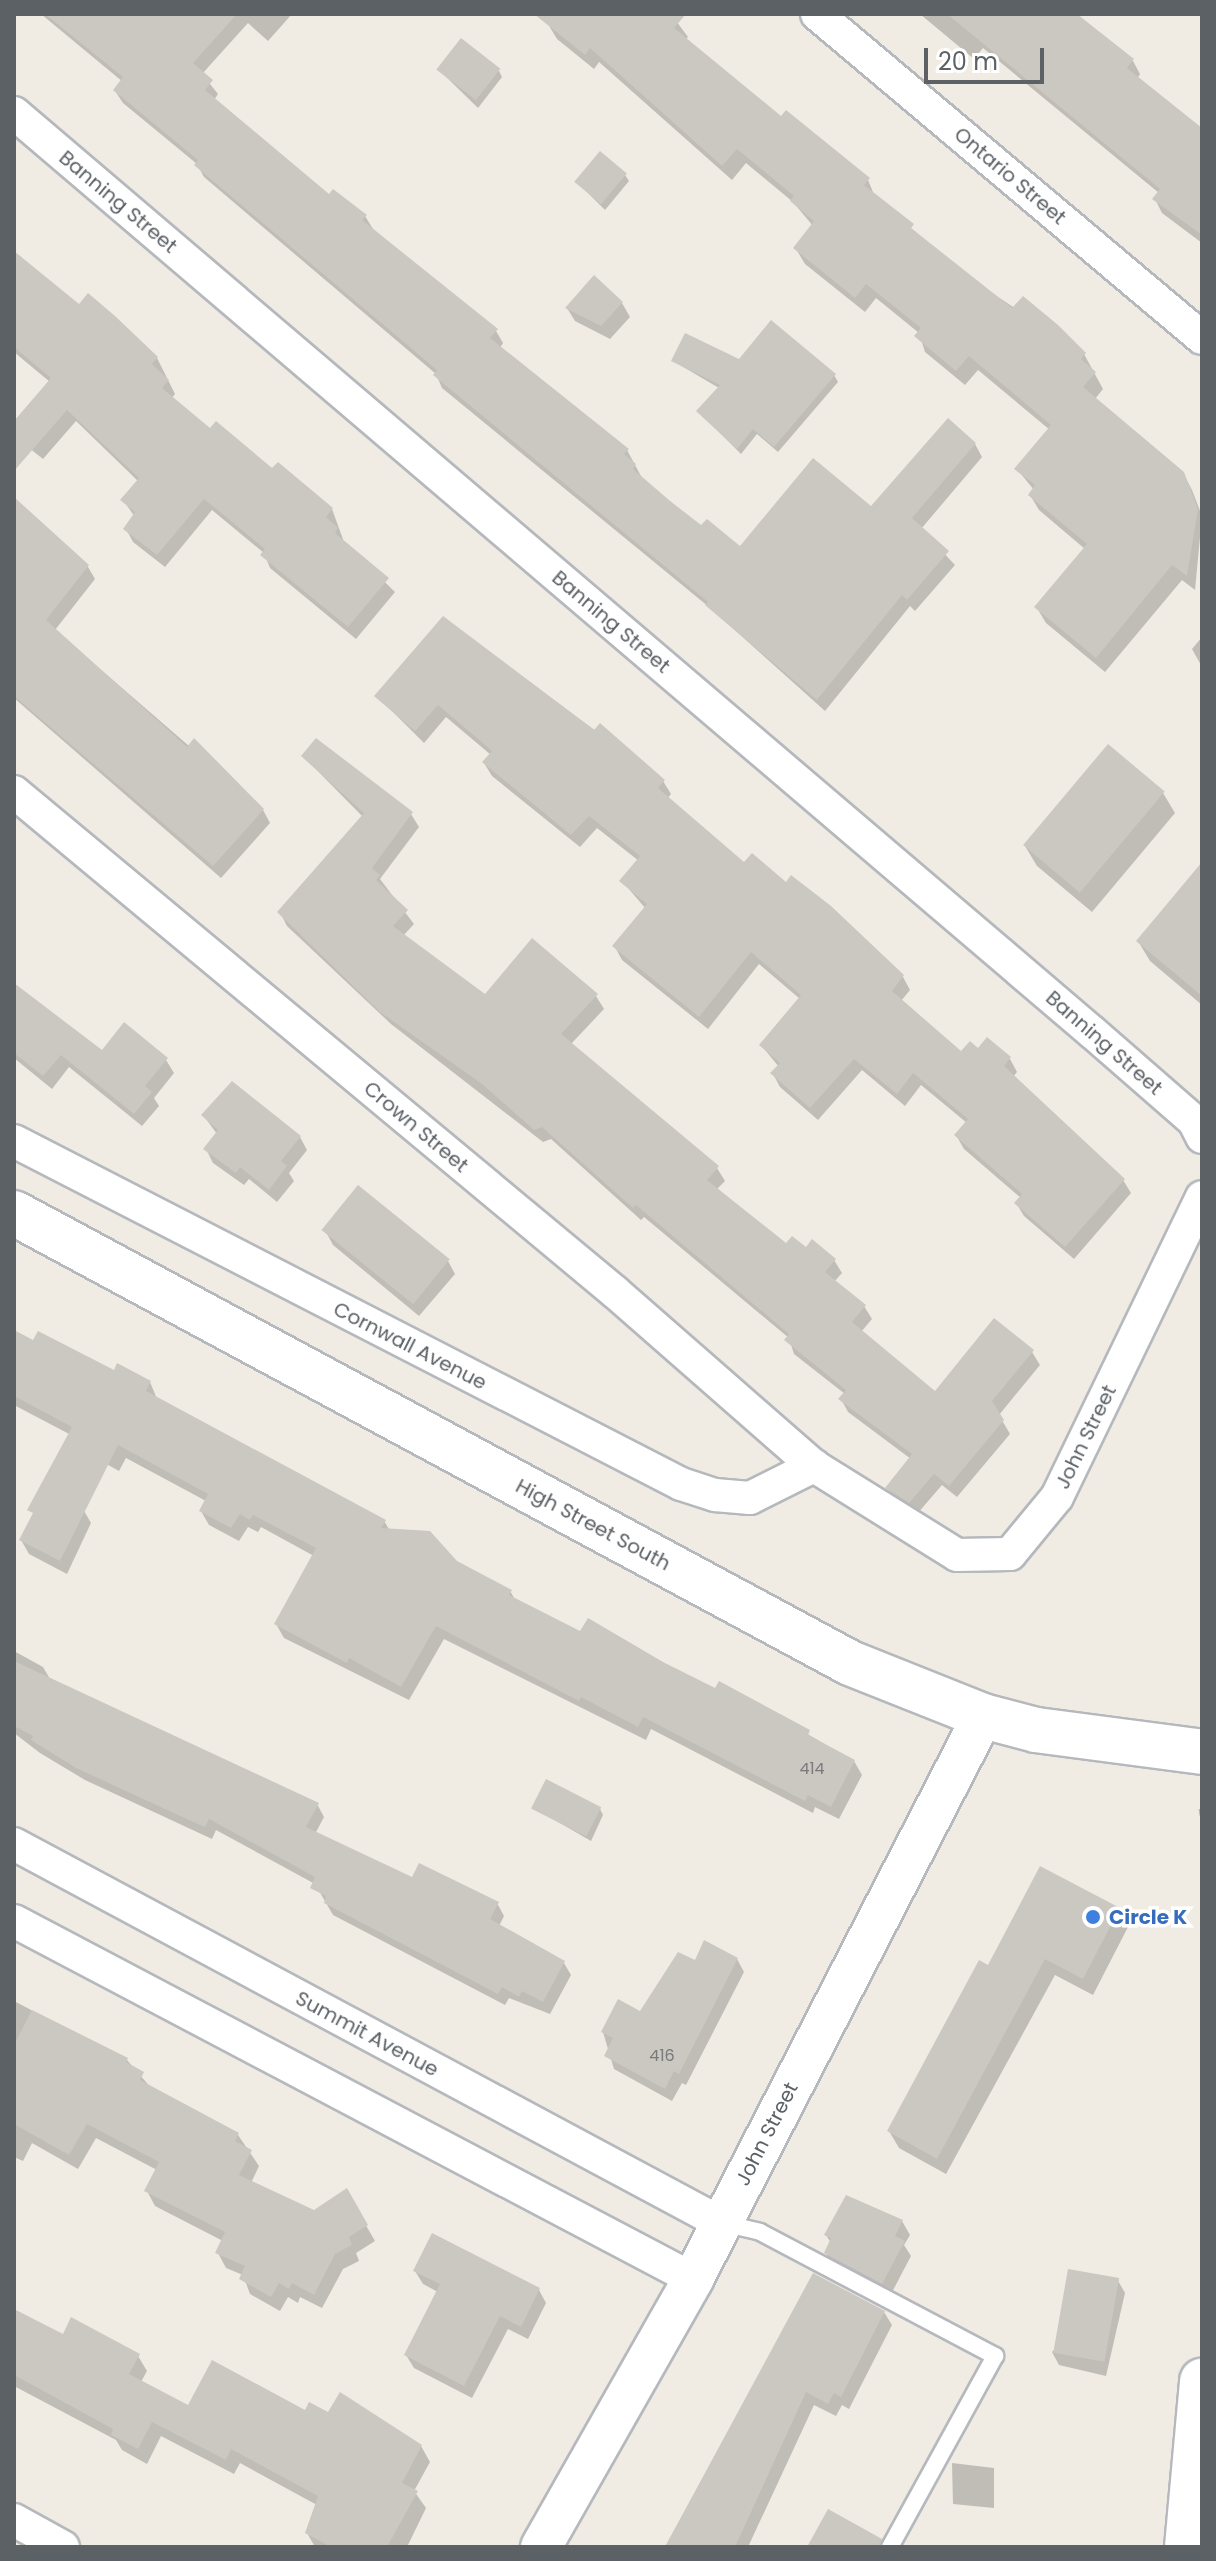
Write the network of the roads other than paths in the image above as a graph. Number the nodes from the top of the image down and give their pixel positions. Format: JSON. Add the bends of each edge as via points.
{"nodes":[{"id":1,"x":817,"y":14,"type":"edge"},
{"id":2,"x":14,"y":113,"type":"edge"},
{"id":3,"x":1202,"y":338,"type":"edge"},
{"id":4,"x":14,"y":792,"type":"edge"},
{"id":5,"x":1202,"y":1137,"type":"edge"},
{"id":6,"x":14,"y":1141,"type":"edge"},
{"id":7,"x":1202,"y":1197,"type":"edge"},
{"id":8,"x":14,"y":1213,"type":"edge"},
{"id":9,"x":814,"y":1466,"type":"junction"},
{"id":10,"x":983,"y":1716,"type":"junction"},
{"id":11,"x":1202,"y":1752,"type":"edge"},
{"id":12,"x":14,"y":1844,"type":"edge"},
{"id":13,"x":14,"y":1921,"type":"edge"},
{"id":14,"x":721,"y":2223,"type":"junction"},
{"id":15,"x":693,"y":2279,"type":"junction"},
{"id":16,"x":1202,"y":2381,"type":"edge"},
{"id":17,"x":14,"y":2520,"type":"edge"},
{"id":18,"x":63,"y":2547,"type":"edge"},
{"id":19,"x":541,"y":2547,"type":"edge"},
{"id":20,"x":890,"y":2547,"type":"edge"},
{"id":21,"x":1187,"y":2547,"type":"edge"}],
"edges":[{"from":1,"to":3,"type":"street","name":"Ontario Street"},
{"from":2,"to":5,"type":"street","name":"Banning Street","via":[[1092,1032],[1194,1121]]},
{"from":4,"to":9,"type":"street","name":"Crown Street","via":[[615,1292]]},
{"from":6,"to":9,"type":"street","name":"Cornwall Avenue","via":[[681,1484],[715,1495],[750,1498]]},
{"from":7,"to":9,"type":"street","name":"John Street","via":[[1057,1497],[1010,1554],[957,1555]]},
{"from":8,"to":10,"type":"main road","name":"High Street South","via":[[850,1663]]},
{"from":10,"to":11,"type":"main road","name":"High Street South","via":[[1036,1730]]},
{"from":10,"to":14,"type":"street","name":"John Street"},
{"from":12,"to":14,"type":"street","name":"Summit Avenue"},
{"from":13,"to":15,"type":"street"},
{"from":14,"to":15,"type":"street","name":"John Street"},
{"from":14,"to":20,"type":"lane","via":[[760,2232],[995,2356]]},
{"from":15,"to":19,"type":"street","name":"John Street"},
{"from":16,"to":21,"type":"main road"},
{"from":17,"to":18,"type":"street"}]}
